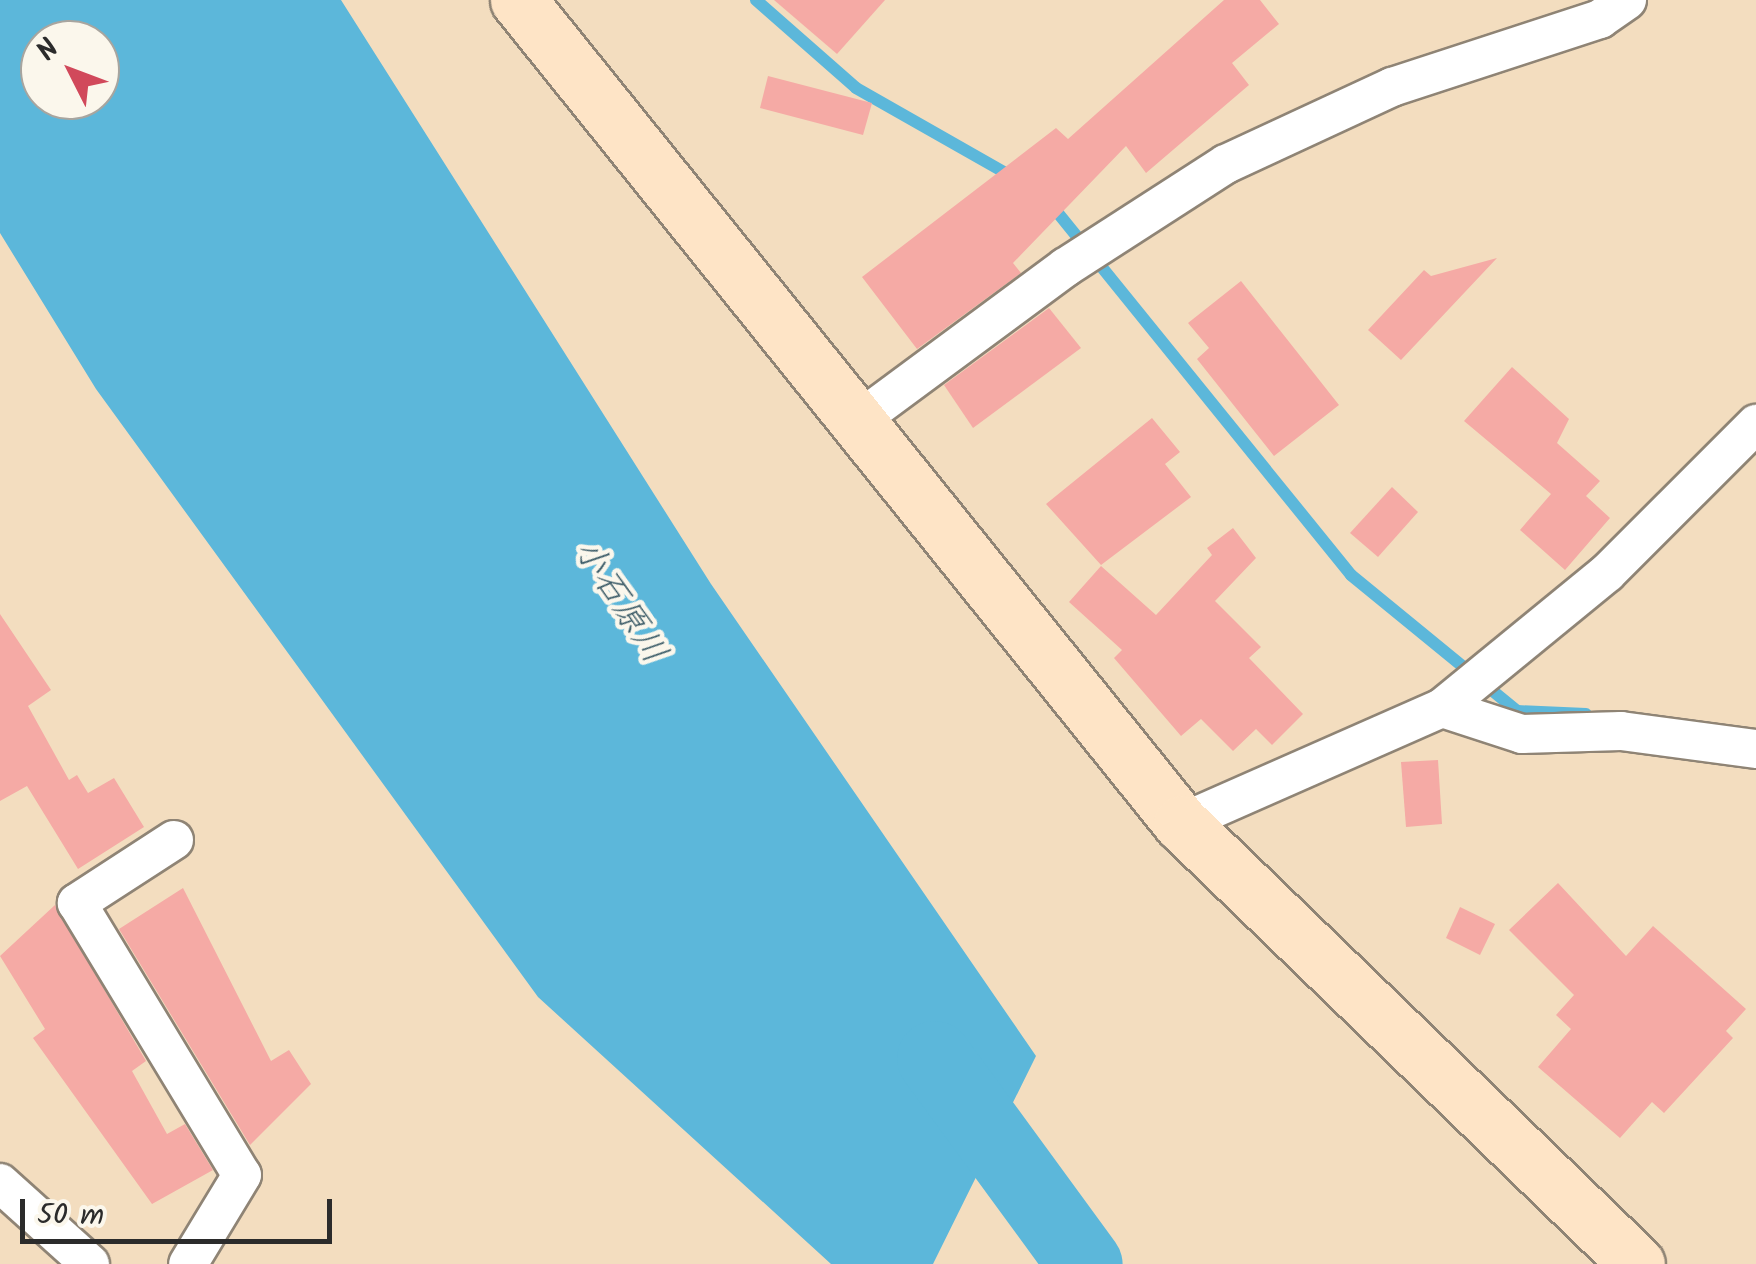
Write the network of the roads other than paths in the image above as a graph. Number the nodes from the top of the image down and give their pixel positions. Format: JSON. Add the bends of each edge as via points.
{"nodes":[{"id":1,"x":518,"y":0,"type":"edge"},
{"id":2,"x":1600,"y":6,"type":"edge"},
{"id":3,"x":855,"y":423,"type":"junction"},
{"id":4,"x":1756,"y":424,"type":"edge"},
{"id":5,"x":1442,"y":708,"type":"junction"},
{"id":6,"x":1756,"y":749,"type":"edge"},
{"id":7,"x":1181,"y":823,"type":"junction"},
{"id":8,"x":174,"y":840,"type":"dead end"},
{"id":9,"x":0,"y":1184,"type":"edge"},
{"id":10,"x":90,"y":1264,"type":"edge"},
{"id":11,"x":188,"y":1264,"type":"edge"},
{"id":12,"x":1637,"y":1264,"type":"edge"}],
"edges":[{"from":1,"to":3,"type":"street"},
{"from":2,"to":3,"type":"street","via":[[1392,87],[1226,164],[1066,267]]},
{"from":3,"to":7,"type":"street"},
{"from":4,"to":5,"type":"street","via":[[1607,573]]},
{"from":5,"to":6,"type":"street","via":[[1522,734],[1621,731]]},
{"from":5,"to":7,"type":"street"},
{"from":7,"to":12,"type":"street"},
{"from":8,"to":11,"type":"street","via":[[77,903],[242,1175]]},
{"from":9,"to":10,"type":"street"}]}
